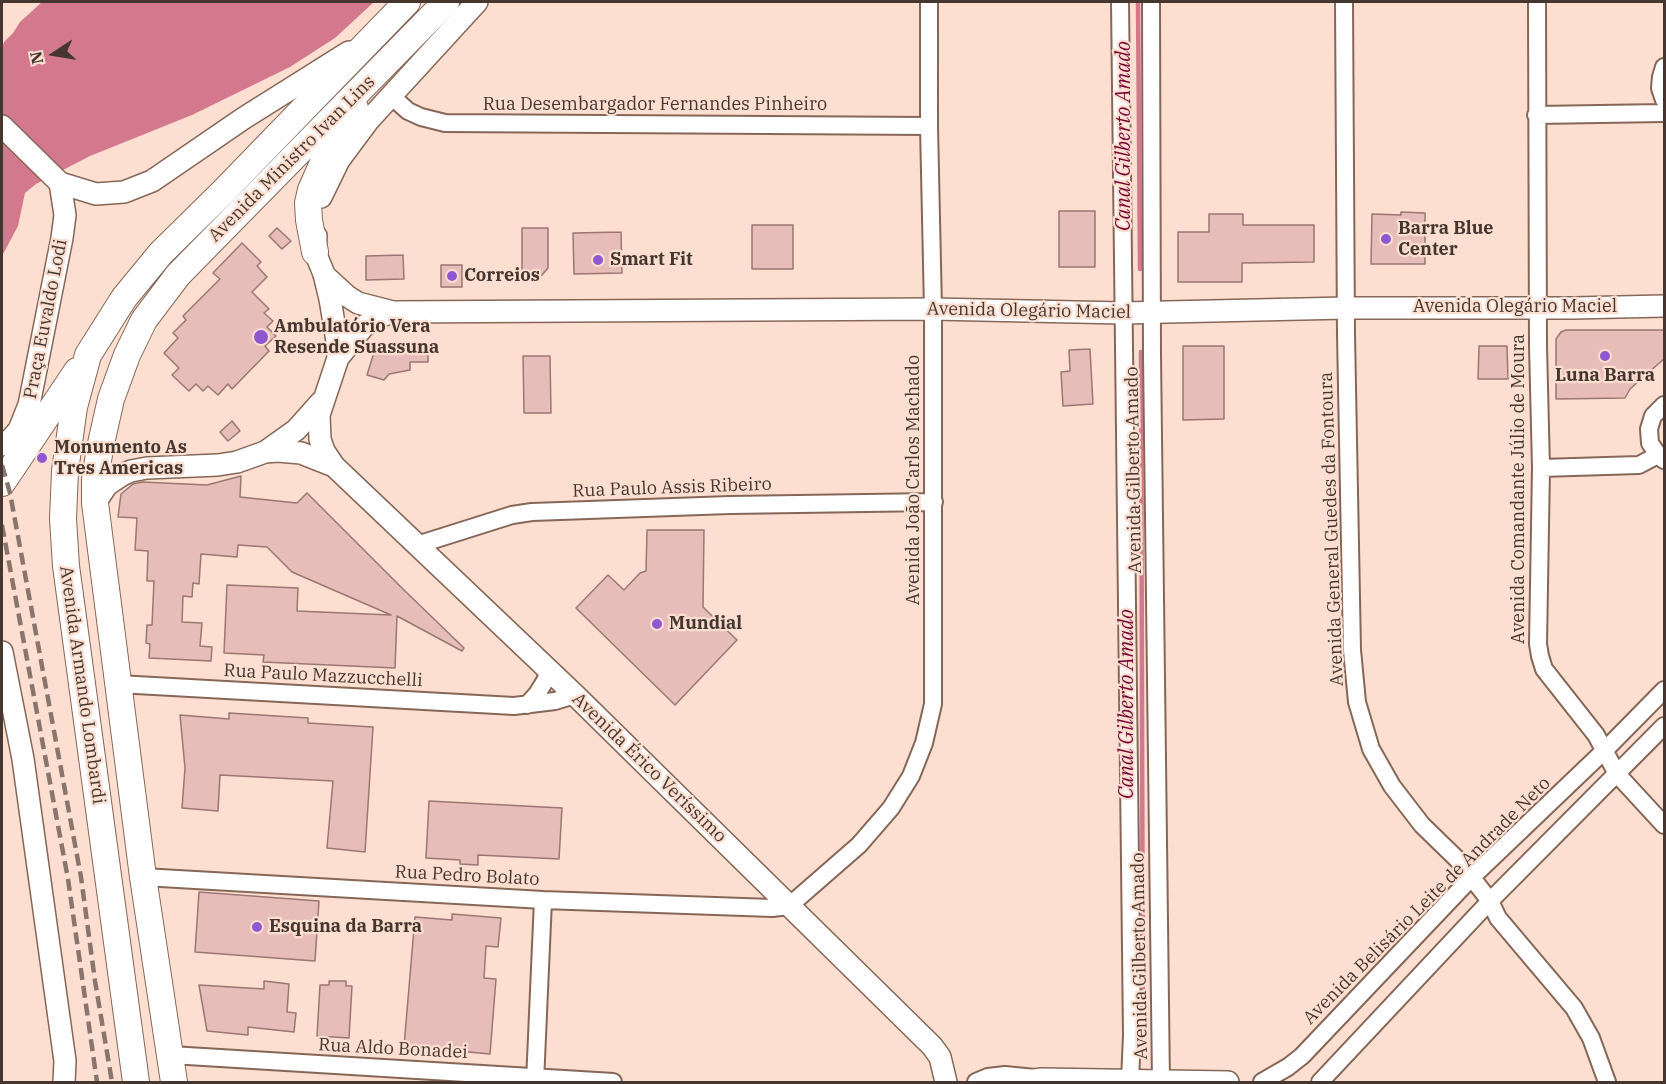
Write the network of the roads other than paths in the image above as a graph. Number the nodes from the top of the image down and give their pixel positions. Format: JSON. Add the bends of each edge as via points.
{"nodes":[{"id":1,"x":407,"y":2,"type":"edge"},
{"id":2,"x":446,"y":2,"type":"edge"},
{"id":3,"x":477,"y":2,"type":"edge"},
{"id":4,"x":929,"y":2,"type":"edge"},
{"id":5,"x":1120,"y":2,"type":"edge"},
{"id":6,"x":1151,"y":2,"type":"edge"},
{"id":7,"x":1344,"y":2,"type":"edge"},
{"id":8,"x":1537,"y":2,"type":"edge"},
{"id":9,"x":374,"y":36,"type":"junction"},
{"id":10,"x":1665,"y":68,"type":"edge"},
{"id":11,"x":380,"y":87,"type":"junction"},
{"id":12,"x":1665,"y":100,"type":"edge"},
{"id":13,"x":1665,"y":113,"type":"edge"},
{"id":14,"x":1536,"y":115,"type":"junction"},
{"id":15,"x":2,"y":126,"type":"edge"},
{"id":16,"x":928,"y":126,"type":"junction"},
{"id":17,"x":57,"y":180,"type":"junction"},
{"id":18,"x":320,"y":263,"type":"junction"},
{"id":19,"x":123,"y":298,"type":"joint"},
{"id":20,"x":1665,"y":306,"type":"edge"},
{"id":21,"x":1346,"y":308,"type":"junction"},
{"id":22,"x":1538,"y":308,"type":"junction"},
{"id":23,"x":933,"y":309,"type":"junction"},
{"id":24,"x":393,"y":312,"type":"junction"},
{"id":25,"x":1123,"y":313,"type":"junction"},
{"id":26,"x":1153,"y":313,"type":"junction"},
{"id":27,"x":144,"y":320,"type":"joint"},
{"id":28,"x":88,"y":355,"type":"junction"},
{"id":29,"x":338,"y":358,"type":"junction"},
{"id":30,"x":323,"y":399,"type":"junction"},
{"id":31,"x":1665,"y":405,"type":"edge"},
{"id":32,"x":2,"y":445,"type":"edge"},
{"id":33,"x":265,"y":452,"type":"junction"},
{"id":34,"x":1661,"y":457,"type":"edge"},
{"id":35,"x":334,"y":466,"type":"junction"},
{"id":36,"x":1541,"y":468,"type":"junction"},
{"id":37,"x":2,"y":483,"type":"edge"},
{"id":38,"x":95,"y":502,"type":"junction"},
{"id":39,"x":934,"y":502,"type":"junction"},
{"id":40,"x":417,"y":545,"type":"junction"},
{"id":41,"x":2,"y":652,"type":"edge"},
{"id":42,"x":549,"y":670,"type":"junction"},
{"id":43,"x":118,"y":684,"type":"junction"},
{"id":44,"x":1665,"y":690,"type":"edge"},
{"id":45,"x":575,"y":695,"type":"junction"},
{"id":46,"x":527,"y":705,"type":"junction"},
{"id":47,"x":1665,"y":726,"type":"edge"},
{"id":48,"x":1605,"y":750,"type":"junction"},
{"id":49,"x":1617,"y":774,"type":"junction"},
{"id":50,"x":1665,"y":825,"type":"edge"},
{"id":51,"x":143,"y":877,"type":"junction"},
{"id":52,"x":1471,"y":878,"type":"junction"},
{"id":53,"x":543,"y":900,"type":"junction"},
{"id":54,"x":1490,"y":901,"type":"junction"},
{"id":55,"x":789,"y":906,"type":"junction"},
{"id":56,"x":171,"y":1055,"type":"junction"},
{"id":57,"x":65,"y":1061,"type":"junction"},
{"id":58,"x":1042,"y":1079,"type":"junction"},
{"id":59,"x":535,"y":1080,"type":"edge"},
{"id":60,"x":1130,"y":1082,"type":"edge"},
{"id":61,"x":1161,"y":1082,"type":"edge"},
{"id":62,"x":64,"y":1083,"type":"edge"},
{"id":63,"x":73,"y":1083,"type":"edge"},
{"id":64,"x":136,"y":1083,"type":"edge"},
{"id":65,"x":174,"y":1083,"type":"edge"},
{"id":66,"x":613,"y":1083,"type":"edge"},
{"id":67,"x":946,"y":1083,"type":"edge"},
{"id":68,"x":976,"y":1083,"type":"edge"},
{"id":69,"x":1020,"y":1083,"type":"edge"},
{"id":70,"x":1228,"y":1083,"type":"edge"},
{"id":71,"x":1262,"y":1083,"type":"edge"},
{"id":72,"x":1320,"y":1083,"type":"edge"},
{"id":73,"x":1607,"y":1083,"type":"edge"}],
"edges":[{"from":1,"to":9,"type":"highway","name":"Avenida Ministro Ivan Lins"},
{"from":2,"to":11,"type":"highway","name":"Avenida Ministro Ivan Lins"},
{"from":3,"to":11,"type":"main road","name":"Avenida Ministro Ivan Lins"},
{"from":4,"to":16,"type":"street","name":"Avenida João Carlos Machado"},
{"from":5,"to":25,"type":"street","name":"Avenida Gilberto Amado"},
{"from":6,"to":26,"type":"street","name":"Avenida Gilberto Amado"},
{"from":7,"to":21,"type":"street","name":"Avenida General Guedes da Fontoura"},
{"from":8,"to":14,"type":"street","name":"Avenida Comandante Júlio de Moura"},
{"from":9,"to":17,"type":"main road","via":[[135,189],[110,194],[82,191]]},
{"from":9,"to":19,"type":"highway","name":"Avenida Ministro Ivan Lins","via":[[161,253]]},
{"from":10,"to":12,"type":"street","via":[[1660,77]]},
{"from":11,"to":16,"type":"street","name":"Rua Desembargador Fernandes Pinheiro","via":[[408,111],[445,123]]},
{"from":11,"to":18,"type":"highway","via":[[326,156],[311,190],[309,220]]},
{"from":11,"to":27,"type":"highway","name":"Avenida Ministro Ivan Lins","via":[[178,275]]},
{"from":13,"to":14,"type":"street"},
{"from":14,"to":22,"type":"street","name":"Avenida Comandante Júlio de Moura"},
{"from":15,"to":17,"type":"main road"},
{"from":16,"to":23,"type":"street","name":"Avenida João Carlos Machado"},
{"from":17,"to":32,"type":"main road","name":"Praça Euvaldo Lodi","via":[[65,215],[31,397],[22,424]]},
{"from":18,"to":24,"type":"main road","name":"Avenida Olegário Maciel","via":[[347,296]]},
{"from":18,"to":29,"type":"main road"},
{"from":19,"to":28,"type":"highway","name":"Avenida Armando Lombardi"},
{"from":20,"to":22,"type":"main road","name":"Avenida Olegário Maciel"},
{"from":21,"to":22,"type":"main road","name":"Avenida Olegário Maciel"},
{"from":21,"to":26,"type":"main road","name":"Avenida Olegário Maciel"},
{"from":21,"to":52,"type":"street","name":"Avenida General Guedes da Fontoura","via":[[1352,650],[1357,702],[1371,748],[1392,786]]},
{"from":22,"to":36,"type":"street","name":"Avenida Comandante Júlio de Moura"},
{"from":23,"to":24,"type":"main road","name":"Avenida Olegário Maciel"},
{"from":23,"to":25,"type":"main road","name":"Avenida Olegário Maciel"},
{"from":23,"to":39,"type":"street","name":"Avenida João Carlos Machado"},
{"from":24,"to":29,"type":"main road","name":"Avenida Olegário Maciel","via":[[364,326]]},
{"from":25,"to":26,"type":"main road","name":"Avenida Olegário Maciel"},
{"from":25,"to":60,"type":"street","name":"Avenida Gilberto Amado"},
{"from":26,"to":61,"type":"street","name":"Avenida Gilberto Amado"},
{"from":27,"to":38,"type":"highway","name":"Avenida Armando Lombardi","via":[[111,399],[98,459]]},
{"from":28,"to":37,"type":"highway"},
{"from":28,"to":64,"type":"highway","name":"Avenida Armando Lombardi","via":[[74,407],[65,471],[66,566]]},
{"from":29,"to":30,"type":"main road"},
{"from":30,"to":33,"type":"main road","via":[[296,430]]},
{"from":30,"to":35,"type":"main road","via":[[320,439]]},
{"from":31,"to":34,"type":"street","via":[[1653,416],[1649,429],[1650,443]]},
{"from":33,"to":35,"type":"main road","via":[[301,453]]},
{"from":33,"to":38,"type":"main road","via":[[218,465],[131,471],[107,484]]},
{"from":34,"to":36,"type":"street","via":[[1639,465]]},
{"from":35,"to":40,"type":"main road","name":"Avenida Érico Veríssimo"},
{"from":36,"to":48,"type":"street","name":"Avenida Comandante Júlio de Moura","via":[[1540,656],[1544,669]]},
{"from":38,"to":43,"type":"highway","name":"Avenida Armando Lombardi"},
{"from":39,"to":40,"type":"street","name":"Rua Paulo Assis Ribeiro","via":[[532,512]]},
{"from":39,"to":55,"type":"street","name":"Avenida João Carlos Machado","via":[[933,704],[924,742],[891,808],[859,844]]},
{"from":40,"to":42,"type":"main road","name":"Avenida Érico Veríssimo"},
{"from":41,"to":57,"type":"main road","via":[[23,759]]},
{"from":42,"to":45,"type":"main road","name":"Avenida Érico Veríssimo"},
{"from":42,"to":46,"type":"street"},
{"from":43,"to":46,"type":"street","name":"Rua Paulo Mazzucchelli"},
{"from":43,"to":51,"type":"highway","name":"Avenida Armando Lombardi"},
{"from":44,"to":48,"type":"street","name":"Avenida Belisário Leite de Andrade Neto"},
{"from":45,"to":46,"type":"street","name":"Rua Paulo Mazzucchelli"},
{"from":45,"to":55,"type":"main road","name":"Avenida Érico Veríssimo"},
{"from":47,"to":49,"type":"street"},
{"from":48,"to":49,"type":"street","name":"Avenida Comandante Júlio de Moura"},
{"from":48,"to":52,"type":"street","name":"Avenida Belisário Leite de Andrade Neto"},
{"from":49,"to":50,"type":"street","name":"Avenida Comandante Júlio de Moura"},
{"from":49,"to":54,"type":"street"},
{"from":51,"to":53,"type":"street","name":"Rua Pedro Bolato"},
{"from":51,"to":56,"type":"highway","name":"Avenida Armando Lombardi"},
{"from":52,"to":54,"type":"street","name":"Avenida General Guedes da Fontoura"},
{"from":52,"to":71,"type":"street","name":"Avenida Belisário Leite de Andrade Neto","via":[[1302,1056]]},
{"from":53,"to":55,"type":"street","name":"Rua Pedro Bolato"},
{"from":53,"to":59,"type":"street"},
{"from":54,"to":72,"type":"street"},
{"from":54,"to":73,"type":"street","name":"Avenida General Guedes da Fontoura","via":[[1498,918],[1584,1024]]},
{"from":55,"to":67,"type":"main road","name":"Avenida Érico Veríssimo","via":[[932,1046],[940,1058]]},
{"from":56,"to":59,"type":"street","name":"Rua Aldo Bonadei"},
{"from":56,"to":65,"type":"highway","name":"Avenida Armando Lombardi"},
{"from":57,"to":62,"type":"main road"},
{"from":57,"to":63,"type":"main road"},
{"from":58,"to":60,"type":"main road"},
{"from":58,"to":68,"type":"street","via":[[1005,1075]]},
{"from":58,"to":69,"type":"main road"},
{"from":59,"to":66,"type":"street","name":"Rua Aldo Bonadei"},
{"from":60,"to":61,"type":"main road"},
{"from":61,"to":70,"type":"main road"}]}
